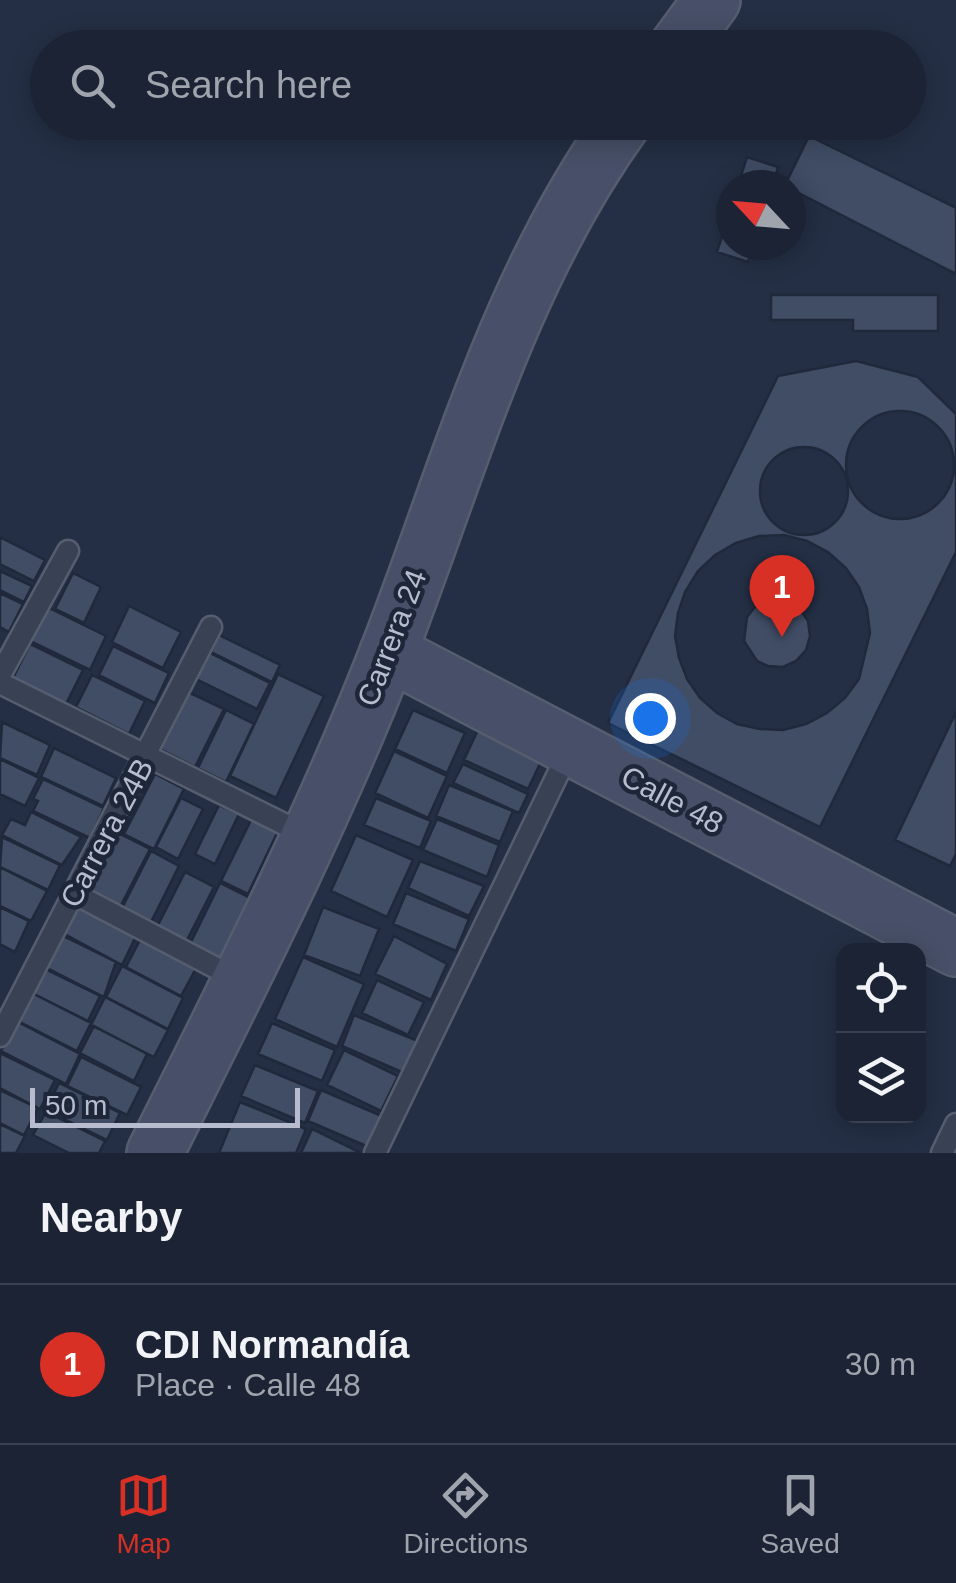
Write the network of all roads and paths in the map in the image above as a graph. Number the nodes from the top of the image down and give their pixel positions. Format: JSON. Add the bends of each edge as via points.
{"nodes":[{"id":1,"x":712,"y":0,"type":"edge"},
{"id":2,"x":690,"y":30,"type":"edge"},
{"id":3,"x":610,"y":140,"type":"edge"},
{"id":4,"x":68,"y":550,"type":"dead end"},
{"id":5,"x":212,"y":627,"type":"dead end"},
{"id":6,"x":388,"y":652,"type":"junction"},
{"id":7,"x":0,"y":675,"type":"edge"},
{"id":8,"x":0,"y":683,"type":"edge"},
{"id":9,"x":571,"y":746,"type":"junction"},
{"id":10,"x":146,"y":758,"type":"junction"},
{"id":11,"x":312,"y":838,"type":"junction"},
{"id":12,"x":76,"y":894,"type":"junction"},
{"id":13,"x":956,"y":948,"type":"edge"},
{"id":14,"x":240,"y":980,"type":"junction"},
{"id":15,"x":0,"y":1036,"type":"edge"},
{"id":16,"x":956,"y":1124,"type":"edge"},
{"id":17,"x":156,"y":1153,"type":"edge"},
{"id":18,"x":375,"y":1153,"type":"edge"},
{"id":19,"x":942,"y":1153,"type":"edge"}],
"edges":[{"from":1,"to":2,"type":"street"},
{"from":3,"to":6,"type":"street","name":"Carrera 24","via":[[544,254],[488,377]]},
{"from":4,"to":7,"type":"lane"},
{"from":5,"to":10,"type":"lane","name":"Carrera 24B"},
{"from":6,"to":9,"type":"street","name":"Calle 48"},
{"from":6,"to":11,"type":"street","name":"Carrera 24"},
{"from":8,"to":10,"type":"lane"},
{"from":9,"to":13,"type":"street","name":"Calle 48"},
{"from":9,"to":18,"type":"lane"},
{"from":10,"to":11,"type":"lane"},
{"from":10,"to":12,"type":"lane","name":"Carrera 24B"},
{"from":11,"to":14,"type":"street","name":"Carrera 24"},
{"from":12,"to":14,"type":"lane"},
{"from":12,"to":15,"type":"lane","name":"Carrera 24B"},
{"from":14,"to":17,"type":"street","name":"Carrera 24"},
{"from":16,"to":19,"type":"lane"}]}
